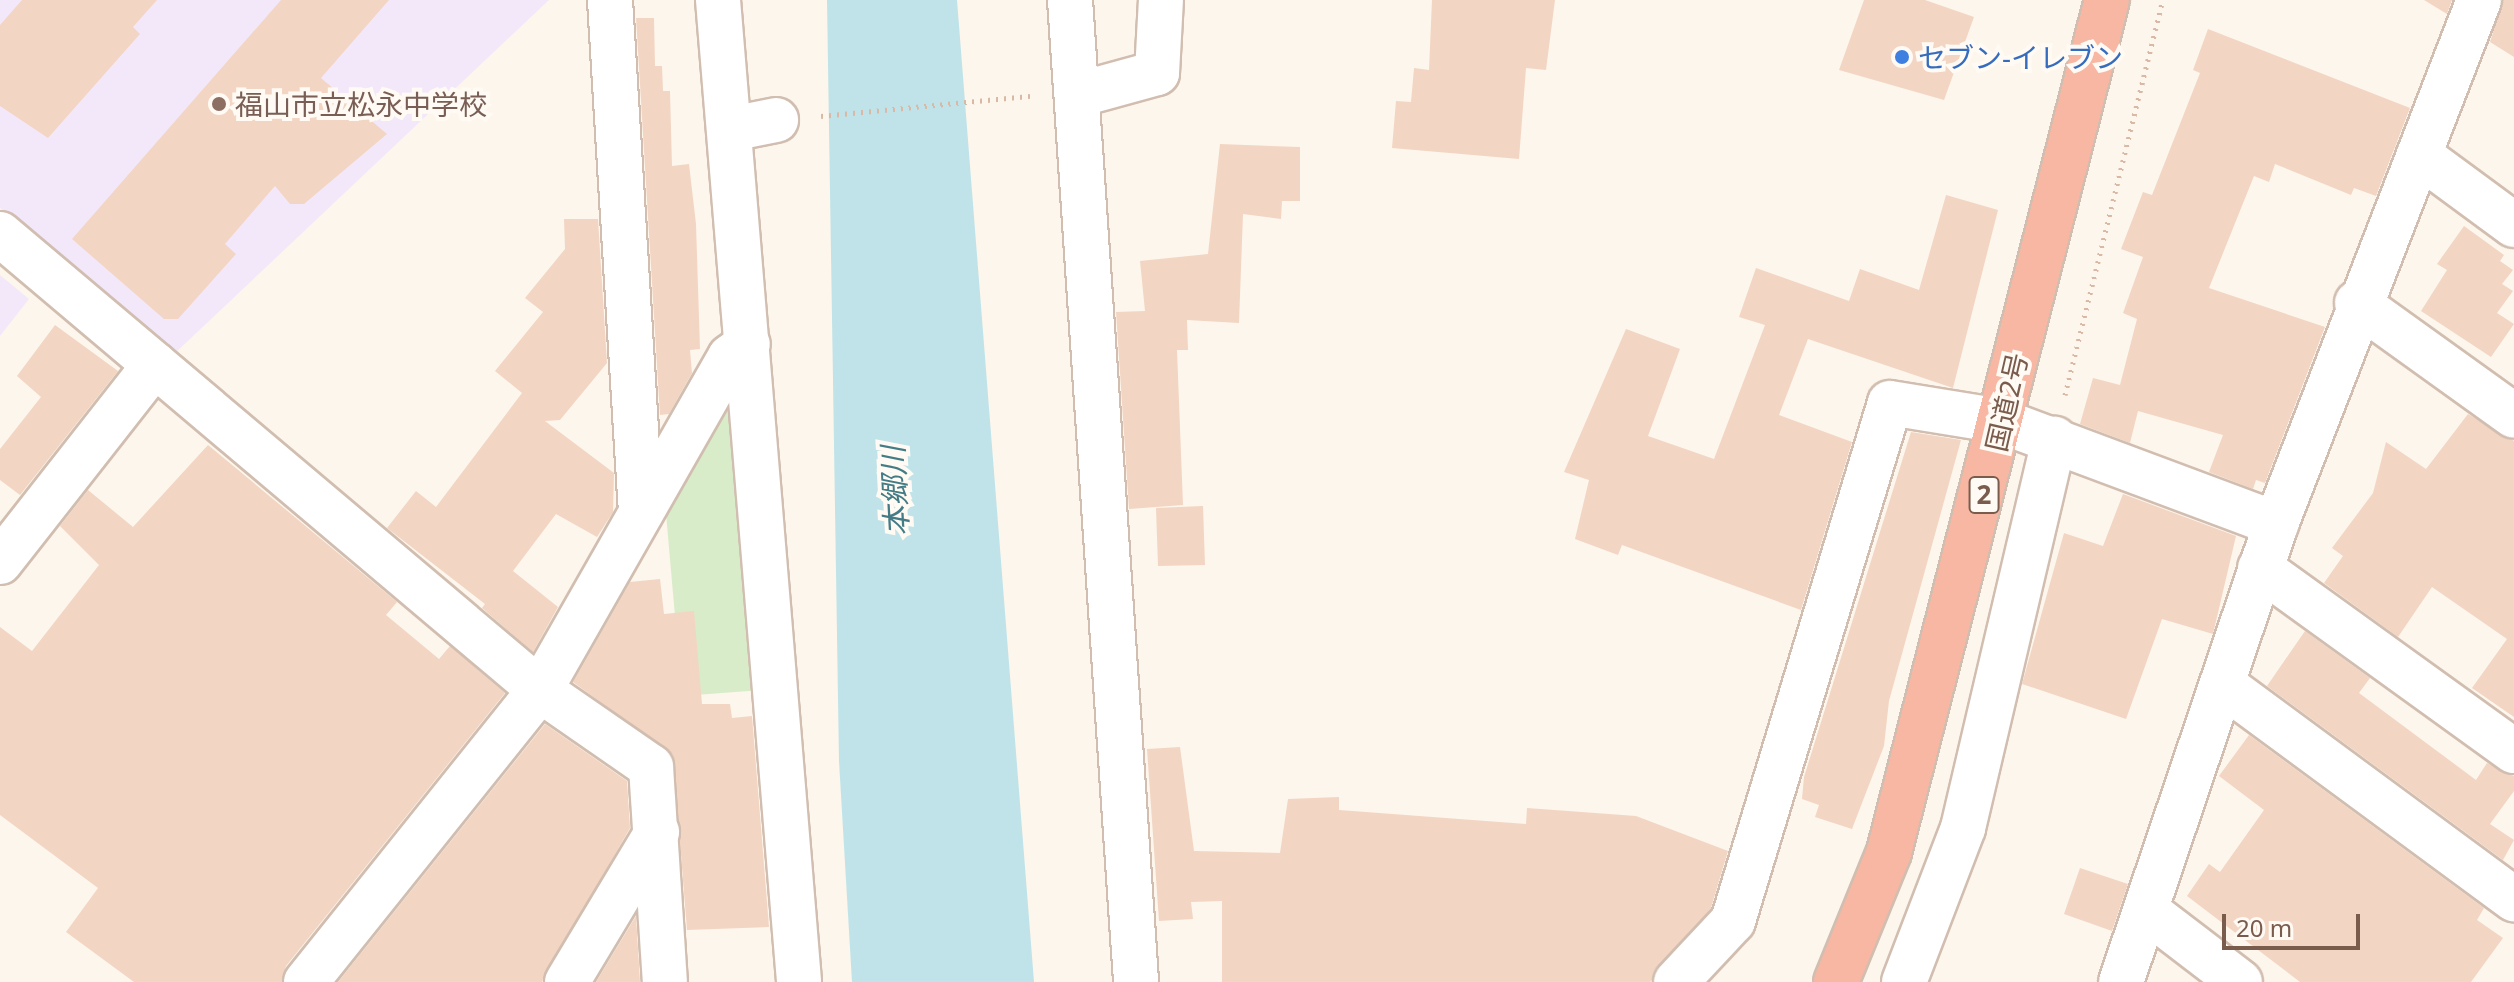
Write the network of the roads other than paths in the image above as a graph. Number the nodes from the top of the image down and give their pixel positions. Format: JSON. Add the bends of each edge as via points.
{"nodes":[{"id":1,"x":610,"y":0,"type":"edge"},
{"id":2,"x":718,"y":0,"type":"edge"},
{"id":3,"x":1070,"y":0,"type":"edge"},
{"id":4,"x":1161,"y":0,"type":"edge"},
{"id":5,"x":2107,"y":0,"type":"edge"},
{"id":6,"x":2479,"y":0,"type":"edge"},
{"id":7,"x":1077,"y":95,"type":"junction"},
{"id":8,"x":776,"y":120,"type":"road end"},
{"id":9,"x":731,"y":129,"type":"junction"},
{"id":10,"x":2419,"y":155,"type":"junction"},
{"id":11,"x":2514,"y":225,"type":"edge"},
{"id":12,"x":0,"y":234,"type":"edge"},
{"id":13,"x":2357,"y":303,"type":"junction"},
{"id":14,"x":748,"y":344,"type":"junction"},
{"id":15,"x":155,"y":364,"type":"junction"},
{"id":16,"x":2514,"y":416,"type":"edge"},
{"id":17,"x":2001,"y":421,"type":"junction"},
{"id":18,"x":2054,"y":439,"type":"junction"},
{"id":19,"x":641,"y":512,"type":"junction"},
{"id":20,"x":2276,"y":524,"type":"junction"},
{"id":21,"x":0,"y":562,"type":"edge"},
{"id":22,"x":2260,"y":568,"type":"junction"},
{"id":23,"x":2222,"y":684,"type":"junction"},
{"id":24,"x":540,"y":690,"type":"junction"},
{"id":25,"x":2514,"y":751,"type":"edge"},
{"id":26,"x":657,"y":832,"type":"junction"},
{"id":27,"x":2514,"y":899,"type":"edge"},
{"id":28,"x":2147,"y":911,"type":"junction"},
{"id":29,"x":306,"y":982,"type":"edge"},
{"id":30,"x":567,"y":982,"type":"edge"},
{"id":31,"x":665,"y":982,"type":"edge"},
{"id":32,"x":799,"y":982,"type":"edge"},
{"id":33,"x":1136,"y":982,"type":"edge"},
{"id":34,"x":1676,"y":982,"type":"edge"},
{"id":35,"x":1836,"y":982,"type":"edge"},
{"id":36,"x":1904,"y":982,"type":"edge"},
{"id":37,"x":2121,"y":982,"type":"edge"},
{"id":38,"x":2240,"y":982,"type":"edge"}],
"edges":[{"from":1,"to":19,"type":"street"},
{"from":2,"to":9,"type":"street"},
{"from":3,"to":7,"type":"street"},
{"from":4,"to":7,"type":"street","via":[[1157,73]]},
{"from":5,"to":17,"type":"highway","name":"国道2号","number":"2"},
{"from":6,"to":10,"type":"street"},
{"from":7,"to":33,"type":"street"},
{"from":8,"to":9,"type":"street"},
{"from":9,"to":14,"type":"street"},
{"from":10,"to":11,"type":"street"},
{"from":10,"to":13,"type":"street"},
{"from":12,"to":15,"type":"street"},
{"from":13,"to":16,"type":"street"},
{"from":13,"to":20,"type":"street"},
{"from":14,"to":19,"type":"street","via":[[730,357]]},
{"from":14,"to":32,"type":"street"},
{"from":15,"to":21,"type":"street"},
{"from":15,"to":24,"type":"street"},
{"from":17,"to":18,"type":"street"},
{"from":17,"to":34,"type":"street","via":[[1890,403],[1733,921]]},
{"from":17,"to":35,"type":"highway","name":"国道2号","number":"2","via":[[1889,852]]},
{"from":18,"to":20,"type":"street"},
{"from":18,"to":36,"type":"street","via":[[1963,828]]},
{"from":19,"to":24,"type":"street"},
{"from":20,"to":22,"type":"street"},
{"from":22,"to":23,"type":"street"},
{"from":22,"to":25,"type":"street"},
{"from":23,"to":27,"type":"street"},
{"from":23,"to":28,"type":"street"},
{"from":24,"to":26,"type":"street","via":[[651,767]]},
{"from":24,"to":29,"type":"street"},
{"from":26,"to":30,"type":"street"},
{"from":26,"to":31,"type":"street"},
{"from":28,"to":37,"type":"street"},
{"from":28,"to":38,"type":"street"}]}
